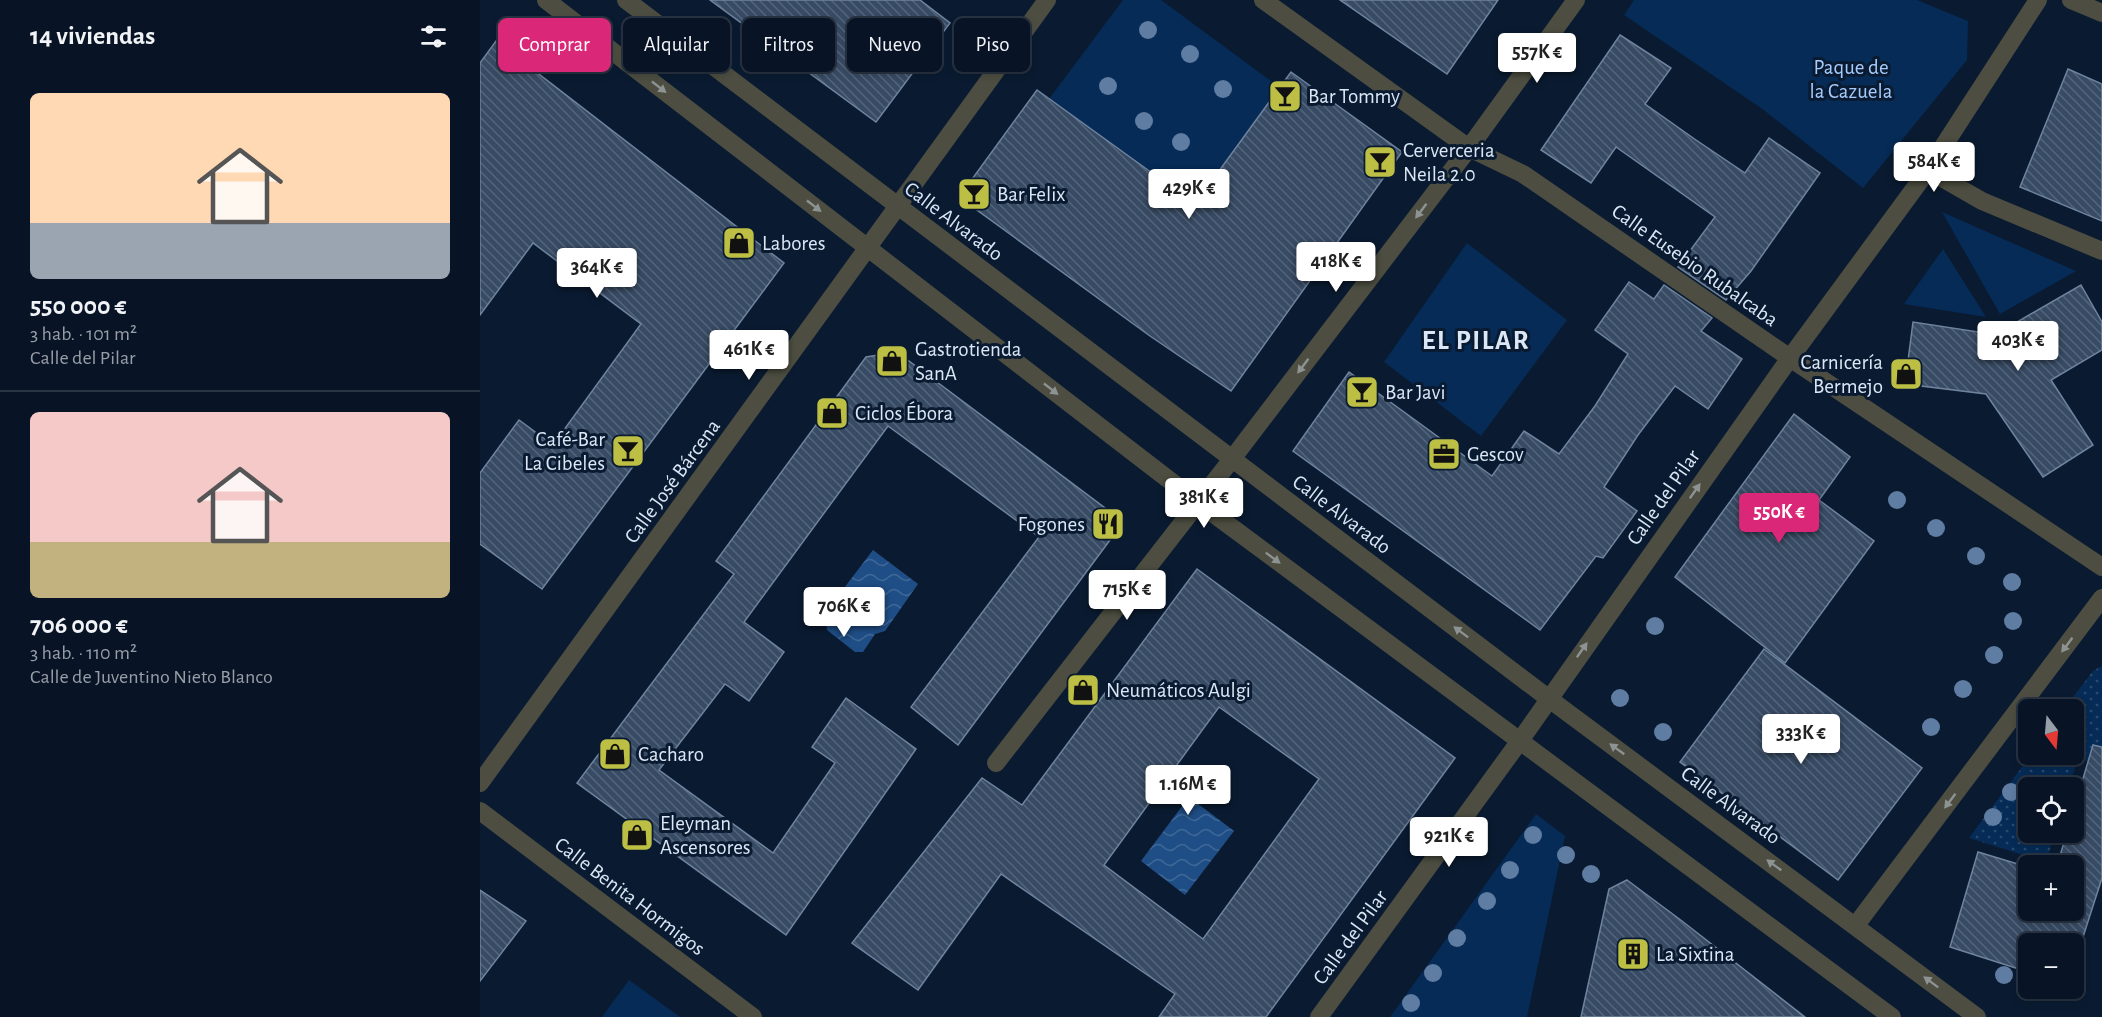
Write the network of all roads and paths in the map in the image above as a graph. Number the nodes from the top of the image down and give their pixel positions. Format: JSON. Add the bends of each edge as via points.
{"nodes":[{"id":1,"x":546,"y":0,"type":"edge"},
{"id":2,"x":626,"y":0,"type":"edge"},
{"id":3,"x":1047,"y":0,"type":"edge"},
{"id":4,"x":1263,"y":0,"type":"edge"},
{"id":5,"x":1576,"y":0,"type":"edge"},
{"id":6,"x":2038,"y":0,"type":"edge"},
{"id":7,"x":2072,"y":0,"type":"edge"},
{"id":8,"x":2102,"y":13,"type":"edge"},
{"id":9,"x":1469,"y":148,"type":"junction"},
{"id":10,"x":1928,"y":170,"type":"junction"},
{"id":11,"x":897,"y":207,"type":"junction"},
{"id":12,"x":868,"y":248,"type":"junction"},
{"id":13,"x":2102,"y":251,"type":"edge"},
{"id":14,"x":1790,"y":358,"type":"junction"},
{"id":15,"x":1232,"y":459,"type":"junction"},
{"id":16,"x":1199,"y":503,"type":"junction"},
{"id":17,"x":2102,"y":567,"type":"edge"},
{"id":18,"x":2102,"y":598,"type":"edge"},
{"id":19,"x":1548,"y":698,"type":"junction"},
{"id":20,"x":1519,"y":742,"type":"junction"},
{"id":21,"x":996,"y":763,"type":"dead end"},
{"id":22,"x":480,"y":783,"type":"edge"},
{"id":23,"x":480,"y":811,"type":"edge"},
{"id":24,"x":1856,"y":925,"type":"junction"},
{"id":25,"x":753,"y":1017,"type":"edge"},
{"id":26,"x":1319,"y":1017,"type":"edge"},
{"id":27,"x":1892,"y":1017,"type":"edge"},
{"id":28,"x":1977,"y":1017,"type":"edge"}],
"edges":[{"from":1,"to":12,"type":"street","one_way":true},
{"from":2,"to":11,"type":"street","name":"Calle Alvarado"},
{"from":3,"to":11,"type":"street","name":"Calle José Bárcena"},
{"from":4,"to":9,"type":"street","name":"Calle Eusebio Rubalcaba"},
{"from":5,"to":9,"type":"street"},
{"from":6,"to":10,"type":"street","name":"Calle del Pilar"},
{"from":7,"to":8,"type":"street"},
{"from":9,"to":14,"type":"street","name":"Calle Eusebio Rubalcaba","via":[[1523,174]]},
{"from":9,"to":15,"type":"street","one_way":true},
{"from":10,"to":13,"type":"street","via":[[1982,201]]},
{"from":10,"to":14,"type":"street","name":"Calle del Pilar"},
{"from":11,"to":12,"type":"street","name":"Calle José Bárcena"},
{"from":11,"to":15,"type":"street","name":"Calle Alvarado"},
{"from":12,"to":16,"type":"street","one_way":true},
{"from":12,"to":22,"type":"street","name":"Calle José Bárcena"},
{"from":14,"to":17,"type":"street","name":"Calle Eusebio Rubalcaba"},
{"from":19,"to":14,"type":"street","name":"Calle del Pilar","one_way":true},
{"from":15,"to":16,"type":"street"},
{"from":19,"to":15,"type":"street","name":"Calle Alvarado","one_way":true},
{"from":16,"to":20,"type":"street","one_way":true},
{"from":16,"to":21,"type":"street"},
{"from":18,"to":24,"type":"street","one_way":true},
{"from":19,"to":20,"type":"street","name":"Calle del Pilar"},
{"from":24,"to":19,"type":"street","name":"Calle Alvarado","one_way":true},
{"from":20,"to":26,"type":"street","name":"Calle del Pilar"},
{"from":20,"to":27,"type":"street"},
{"from":23,"to":25,"type":"street","name":"Calle Benita Hormigos"},
{"from":28,"to":24,"type":"street","name":"Calle Alvarado","one_way":true}]}
